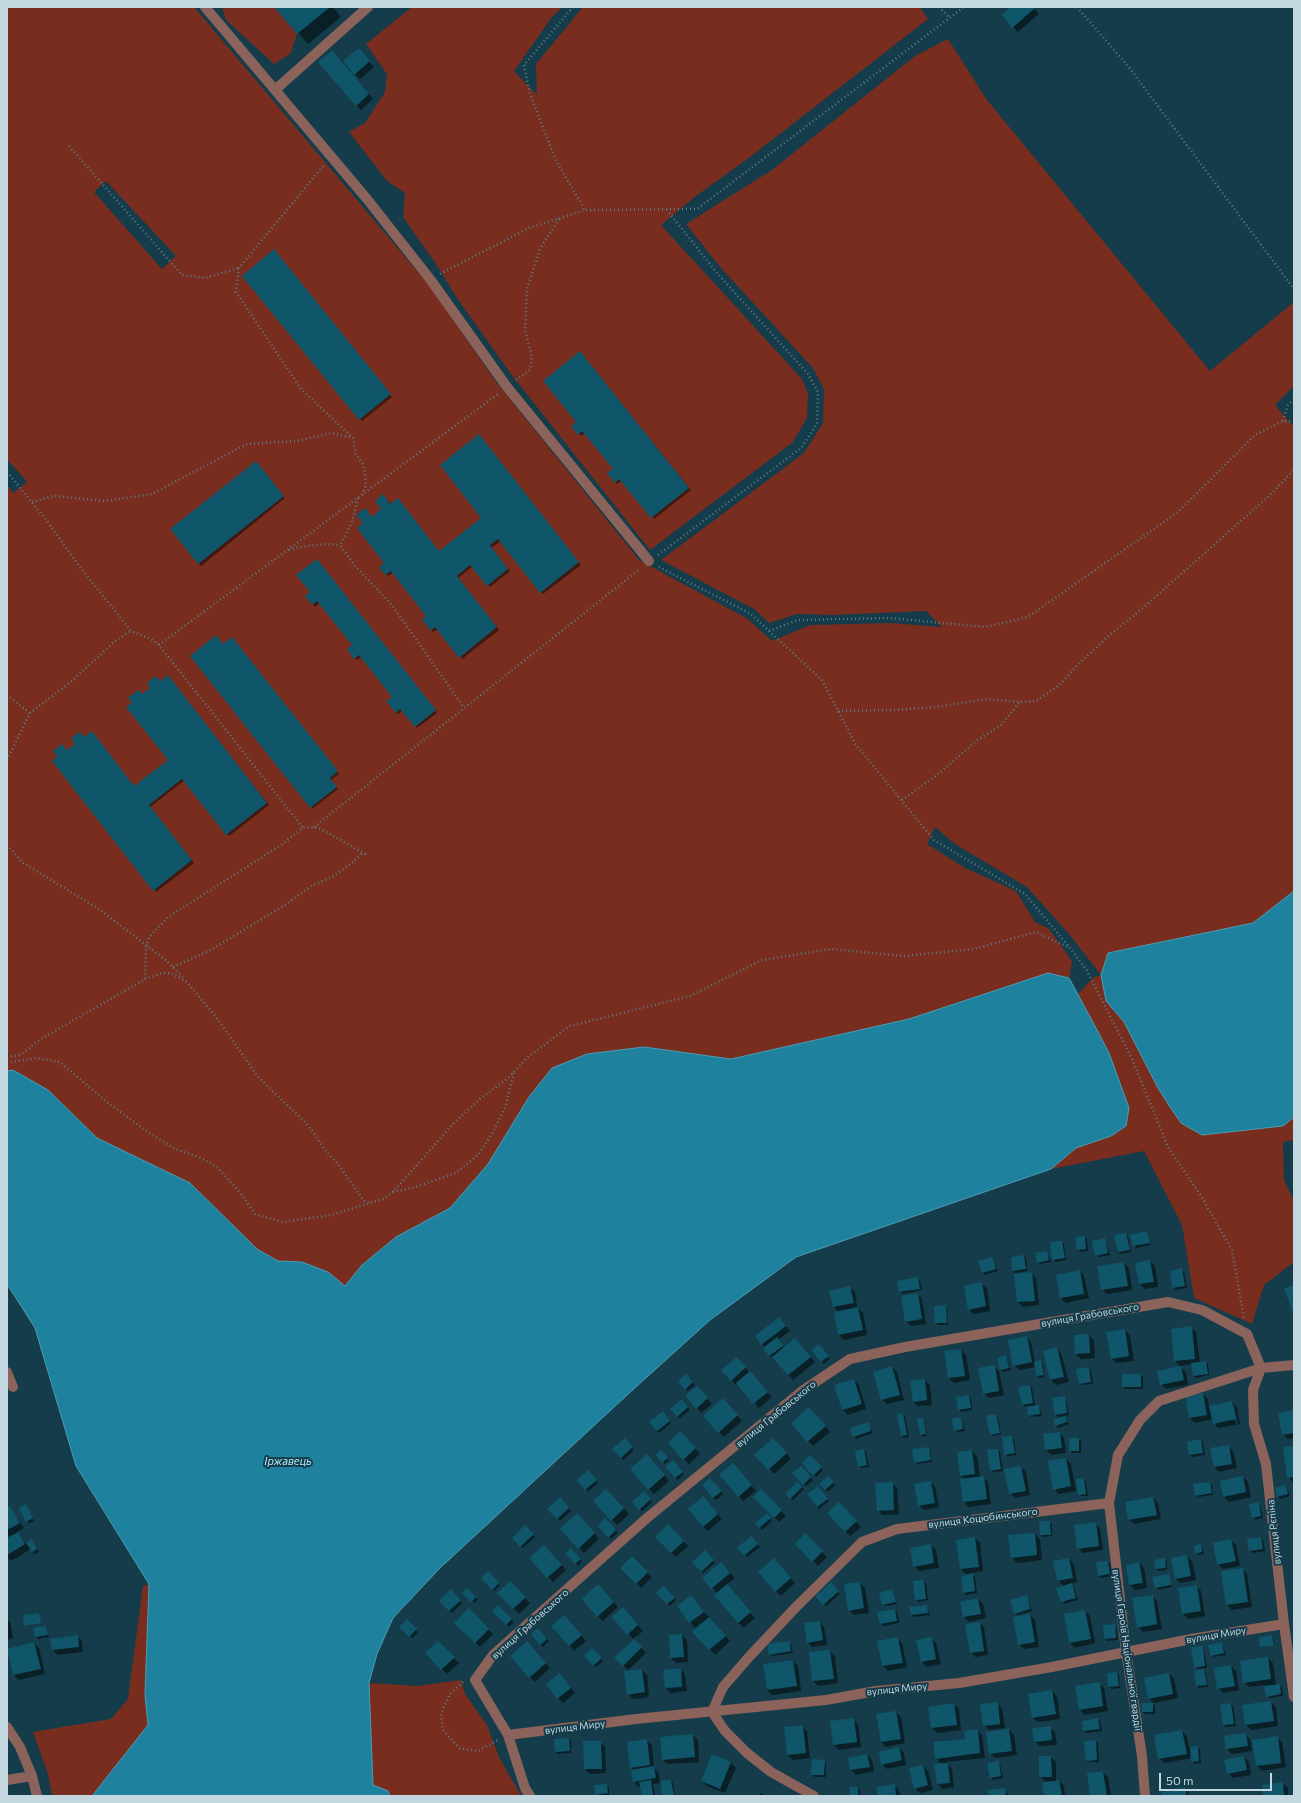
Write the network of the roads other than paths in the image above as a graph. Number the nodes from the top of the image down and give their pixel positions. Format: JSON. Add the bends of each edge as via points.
{"nodes":[{"id":1,"x":205,"y":7,"type":"edge"},
{"id":2,"x":368,"y":7,"type":"edge"},
{"id":3,"x":275,"y":90,"type":"junction"},
{"id":4,"x":649,"y":561,"type":"road end"},
{"id":5,"x":1294,"y":1365,"type":"edge"},
{"id":6,"x":1261,"y":1368,"type":"junction"},
{"id":7,"x":7,"y":1372,"type":"edge"},
{"id":8,"x":13,"y":1387,"type":"dead end"},
{"id":9,"x":1109,"y":1503,"type":"junction"},
{"id":10,"x":1284,"y":1624,"type":"junction"},
{"id":11,"x":1126,"y":1651,"type":"junction"},
{"id":12,"x":1294,"y":1698,"type":"edge"},
{"id":13,"x":712,"y":1712,"type":"junction"},
{"id":14,"x":7,"y":1727,"type":"edge"},
{"id":15,"x":508,"y":1735,"type":"junction"},
{"id":16,"x":32,"y":1776,"type":"junction"},
{"id":17,"x":7,"y":1780,"type":"edge"},
{"id":18,"x":37,"y":1796,"type":"edge"},
{"id":19,"x":530,"y":1796,"type":"edge"},
{"id":20,"x":814,"y":1796,"type":"edge"},
{"id":21,"x":1145,"y":1796,"type":"edge"}],
"edges":[{"from":1,"to":3,"type":"street"},
{"from":2,"to":3,"type":"street"},
{"from":3,"to":4,"type":"street","via":[[430,279],[507,387]]},
{"from":5,"to":6,"type":"street"},
{"from":6,"to":9,"type":"street","via":[[1159,1401],[1140,1420],[1118,1455]]},
{"from":6,"to":10,"type":"street","name":"вулиця Рєпіна","via":[[1252,1390],[1254,1424],[1266,1464]]},
{"from":6,"to":15,"type":"street","name":"вулиця Грабовського","via":[[1247,1334],[1202,1310],[1168,1302],[850,1359],[802,1390],[647,1518],[493,1655],[475,1680]]},
{"from":7,"to":8,"type":"street"},
{"from":9,"to":11,"type":"street","name":"вулиця Героїв Національної гвардії"},
{"from":9,"to":13,"type":"street","name":"вулиця Коцюбинського","via":[[897,1529],[862,1542],[749,1657],[723,1687]]},
{"from":10,"to":11,"type":"street","name":"вулиця Миру"},
{"from":10,"to":12,"type":"street","name":"вулиця Рєпіна"},
{"from":11,"to":13,"type":"street","name":"вулиця Миру","via":[[959,1683]]},
{"from":11,"to":21,"type":"street","name":"вулиця Героїв Національної гвардії","via":[[1142,1756]]},
{"from":13,"to":15,"type":"street","name":"вулиця Миру"},
{"from":13,"to":20,"type":"street","via":[[747,1753],[771,1772]]},
{"from":14,"to":16,"type":"street","via":[[20,1747]]},
{"from":15,"to":19,"type":"street"},
{"from":16,"to":17,"type":"street"},
{"from":16,"to":18,"type":"street"}]}
